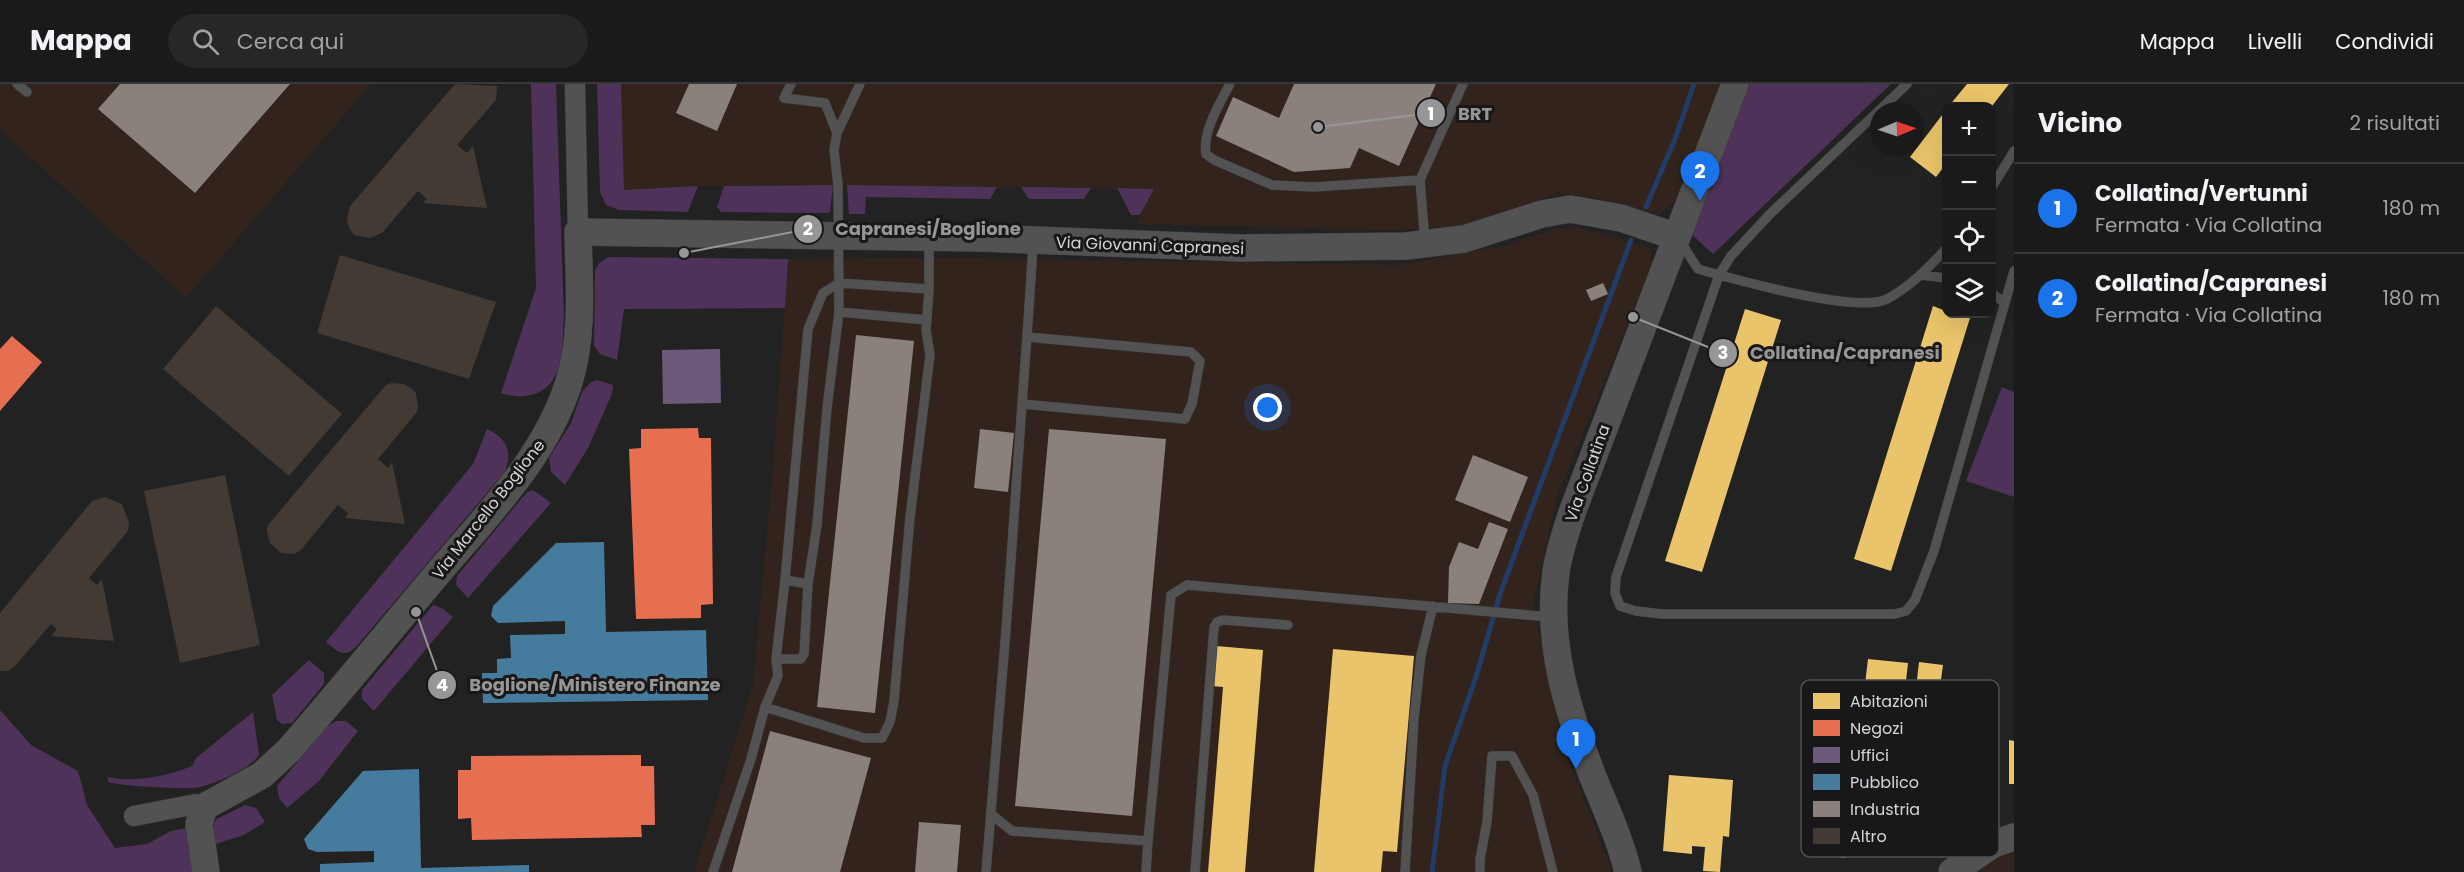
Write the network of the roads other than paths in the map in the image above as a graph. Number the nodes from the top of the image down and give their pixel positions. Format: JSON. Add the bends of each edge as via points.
{"nodes":[{"id":1,"x":17,"y":84,"type":"edge"},
{"id":2,"x":575,"y":84,"type":"edge"},
{"id":3,"x":791,"y":84,"type":"edge"},
{"id":4,"x":860,"y":84,"type":"edge"},
{"id":5,"x":1230,"y":84,"type":"edge"},
{"id":6,"x":1464,"y":84,"type":"edge"},
{"id":7,"x":1735,"y":84,"type":"edge"},
{"id":8,"x":1907,"y":84,"type":"edge"},
{"id":9,"x":27,"y":92,"type":"dead end"},
{"id":10,"x":837,"y":133,"type":"junction"},
{"id":11,"x":2014,"y":151,"type":"edge"},
{"id":12,"x":1420,"y":180,"type":"junction"},
{"id":13,"x":1996,"y":180,"type":"edge"},
{"id":14,"x":578,"y":232,"type":"junction"},
{"id":15,"x":838,"y":237,"type":"junction"},
{"id":16,"x":1677,"y":237,"type":"junction"},
{"id":17,"x":929,"y":238,"type":"junction"},
{"id":18,"x":1034,"y":242,"type":"junction"},
{"id":19,"x":1425,"y":245,"type":"junction"},
{"id":20,"x":1942,"y":254,"type":"edge"},
{"id":21,"x":2014,"y":271,"type":"edge"},
{"id":22,"x":1719,"y":275,"type":"junction"},
{"id":23,"x":1921,"y":275,"type":"junction"},
{"id":24,"x":1942,"y":277,"type":"edge"},
{"id":25,"x":839,"y":283,"type":"junction"},
{"id":26,"x":929,"y":289,"type":"junction"},
{"id":27,"x":1996,"y":297,"type":"edge"},
{"id":28,"x":2004,"y":302,"type":"junction"},
{"id":29,"x":839,"y":312,"type":"junction"},
{"id":30,"x":927,"y":320,"type":"junction"},
{"id":31,"x":1027,"y":337,"type":"junction"},
{"id":32,"x":1022,"y":404,"type":"junction"},
{"id":33,"x":785,"y":580,"type":"junction"},
{"id":34,"x":808,"y":584,"type":"junction"},
{"id":35,"x":1433,"y":606,"type":"junction"},
{"id":36,"x":1554,"y":617,"type":"junction"},
{"id":37,"x":1288,"y":626,"type":"dead end"},
{"id":38,"x":776,"y":659,"type":"junction"},
{"id":39,"x":765,"y":708,"type":"junction"},
{"id":40,"x":204,"y":807,"type":"junction"},
{"id":41,"x":991,"y":814,"type":"junction"},
{"id":42,"x":134,"y":816,"type":"dead end"},
{"id":43,"x":2014,"y":837,"type":"edge"},
{"id":44,"x":1148,"y":841,"type":"junction"},
{"id":45,"x":1999,"y":842,"type":"edge"},
{"id":46,"x":1974,"y":857,"type":"edge"},
{"id":47,"x":206,"y":872,"type":"edge"},
{"id":48,"x":713,"y":872,"type":"edge"},
{"id":49,"x":986,"y":872,"type":"edge"},
{"id":50,"x":1146,"y":872,"type":"edge"},
{"id":51,"x":1195,"y":872,"type":"edge"},
{"id":52,"x":1405,"y":872,"type":"edge"},
{"id":53,"x":1480,"y":872,"type":"edge"},
{"id":54,"x":1553,"y":872,"type":"edge"},
{"id":55,"x":1628,"y":872,"type":"edge"},
{"id":56,"x":1952,"y":872,"type":"edge"}],
"edges":[{"from":1,"to":9,"type":"lane"},
{"from":2,"to":14,"type":"street","name":"Via Marcello Boglione"},
{"from":3,"to":10,"type":"lane","via":[[784,98],[825,103]]},
{"from":4,"to":10,"type":"lane"},
{"from":5,"to":12,"type":"lane","via":[[1205,146],[1206,154],[1214,160],[1272,185],[1314,187]]},
{"from":6,"to":12,"type":"lane"},
{"from":7,"to":16,"type":"street","name":"Via Collatina"},
{"from":8,"to":22,"type":"lane","via":[[1770,214]]},
{"from":10,"to":15,"type":"lane","via":[[834,155]]},
{"from":11,"to":13,"type":"lane"},
{"from":12,"to":19,"type":"lane"},
{"from":14,"to":15,"type":"street","name":"Via Giovanni Capranesi"},
{"from":14,"to":40,"type":"street","name":"Via Marcello Boglione","via":[[578,315],[573,366],[559,410],[541,445],[505,494],[289,750],[262,775]]},
{"from":15,"to":17,"type":"street","name":"Via Giovanni Capranesi"},
{"from":15,"to":25,"type":"lane"},
{"from":16,"to":19,"type":"street","name":"Via Giovanni Capranesi","via":[[1621,218],[1570,209],[1464,239]]},
{"from":16,"to":22,"type":"lane","via":[[1698,269]]},
{"from":16,"to":36,"type":"street","name":"Via Collatina","via":[[1567,526],[1556,571]]},
{"from":17,"to":18,"type":"street","name":"Via Giovanni Capranesi"},
{"from":17,"to":26,"type":"lane"},
{"from":18,"to":19,"type":"street","name":"Via Giovanni Capranesi","via":[[1240,248]]},
{"from":18,"to":31,"type":"lane"},
{"from":20,"to":23,"type":"lane"},
{"from":21,"to":28,"type":"lane"},
{"from":22,"to":23,"type":"lane","via":[[1849,302],[1885,300]]},
{"from":22,"to":28,"type":"lane","via":[[1616,577],[1616,600],[1627,610],[1661,614],[1906,611],[1915,600],[1934,551]]},
{"from":23,"to":24,"type":"lane"},
{"from":25,"to":26,"type":"lane"},
{"from":25,"to":29,"type":"lane"},
{"from":25,"to":33,"type":"lane","via":[[823,293],[808,329]]},
{"from":26,"to":30,"type":"lane"},
{"from":27,"to":28,"type":"lane"},
{"from":29,"to":30,"type":"lane"},
{"from":29,"to":34,"type":"lane"},
{"from":30,"to":39,"type":"lane","via":[[930,355],[890,723],[882,738],[864,738]]},
{"from":31,"to":32,"type":"lane"},
{"from":31,"to":32,"type":"lane","via":[[1191,352],[1200,361],[1192,404],[1185,419]]},
{"from":32,"to":41,"type":"lane"},
{"from":33,"to":34,"type":"lane"},
{"from":33,"to":38,"type":"lane"},
{"from":34,"to":38,"type":"lane","via":[[804,654],[796,661]]},
{"from":35,"to":36,"type":"lane"},
{"from":35,"to":44,"type":"lane","via":[[1187,585],[1171,595]]},
{"from":35,"to":52,"type":"lane","via":[[1420,655]]},
{"from":36,"to":55,"type":"street","name":"Via Collatina","via":[[1557,655],[1568,705]]},
{"from":37,"to":51,"type":"lane","via":[[1223,620],[1214,627]]},
{"from":38,"to":39,"type":"lane","via":[[778,676]]},
{"from":39,"to":48,"type":"lane"},
{"from":40,"to":42,"type":"street","name":"Via Marcello Boglione","via":[[196,804]]},
{"from":40,"to":47,"type":"street","via":[[199,824]]},
{"from":41,"to":44,"type":"lane","via":[[1012,831]]},
{"from":41,"to":49,"type":"lane"},
{"from":43,"to":45,"type":"street"},
{"from":44,"to":50,"type":"lane"},
{"from":46,"to":56,"type":"street"},
{"from":53,"to":54,"type":"lane","via":[[1492,756],[1512,756],[1533,795]]}]}
